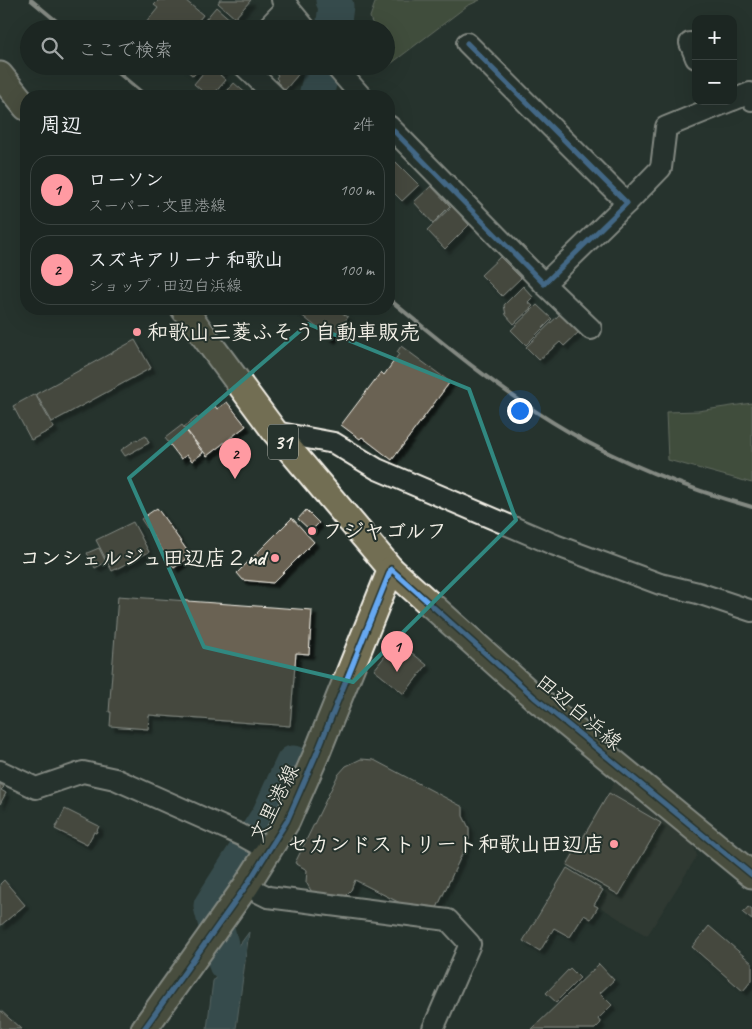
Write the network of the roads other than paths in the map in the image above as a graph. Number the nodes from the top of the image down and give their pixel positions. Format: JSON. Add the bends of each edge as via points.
{"nodes":[{"id":1,"x":285,"y":3,"type":"edge"},
{"id":2,"x":273,"y":20,"type":"edge"},
{"id":3,"x":299,"y":20,"type":"edge"},
{"id":4,"x":468,"y":43,"type":"dead end"},
{"id":5,"x":0,"y":75,"type":"edge"},
{"id":6,"x":253,"y":75,"type":"edge"},
{"id":7,"x":344,"y":75,"type":"edge"},
{"id":8,"x":269,"y":90,"type":"edge"},
{"id":9,"x":356,"y":90,"type":"edge"},
{"id":10,"x":737,"y":97,"type":"edge"},
{"id":11,"x":20,"y":100,"type":"edge"},
{"id":12,"x":752,"y":100,"type":"edge"},
{"id":13,"x":716,"y":105,"type":"edge"},
{"id":14,"x":395,"y":132,"type":"edge"},
{"id":15,"x":627,"y":203,"type":"junction"},
{"id":16,"x":544,"y":284,"type":"junction"},
{"id":17,"x":188,"y":315,"type":"edge"},
{"id":18,"x":591,"y":329,"type":"dead end"},
{"id":19,"x":275,"y":432,"type":"junction"},
{"id":20,"x":391,"y":569,"type":"junction"},
{"id":21,"x":752,"y":611,"type":"edge"},
{"id":22,"x":0,"y":771,"type":"edge"},
{"id":23,"x":264,"y":848,"type":"junction"},
{"id":24,"x":752,"y":875,"type":"edge"},
{"id":25,"x":241,"y":893,"type":"junction"},
{"id":26,"x":144,"y":1029,"type":"edge"},
{"id":27,"x":433,"y":1029,"type":"edge"}],
"edges":[{"from":1,"to":2,"type":"street"},
{"from":1,"to":3,"type":"street"},
{"from":4,"to":15,"type":"street"},
{"from":5,"to":11,"type":"main road"},
{"from":6,"to":8,"type":"street"},
{"from":7,"to":9,"type":"street"},
{"from":10,"to":12,"type":"street","via":[[750,93]]},
{"from":13,"to":15,"type":"street","via":[[666,127],[661,168]]},
{"from":14,"to":16,"type":"street"},
{"from":15,"to":16,"type":"street"},
{"from":16,"to":18,"type":"street"},
{"from":17,"to":19,"type":"main road","name":"田辺白浜線","number":"31"},
{"from":19,"to":20,"type":"main road","name":"田辺白浜線","number":"31"},
{"from":19,"to":21,"type":"street","via":[[334,443],[377,469],[555,545],[660,584]]},
{"from":20,"to":23,"type":"main road","name":"文里港線","via":[[287,821]]},
{"from":20,"to":24,"type":"main road","name":"田辺白浜線","number":"31","via":[[534,697]]},
{"from":22,"to":23,"type":"street","via":[[36,788],[82,772],[115,779]]},
{"from":23,"to":25,"type":"main road","name":"文里港線"},
{"from":25,"to":26,"type":"main road","name":"文里港線"},
{"from":25,"to":27,"type":"street","via":[[448,920],[470,944]]}]}
